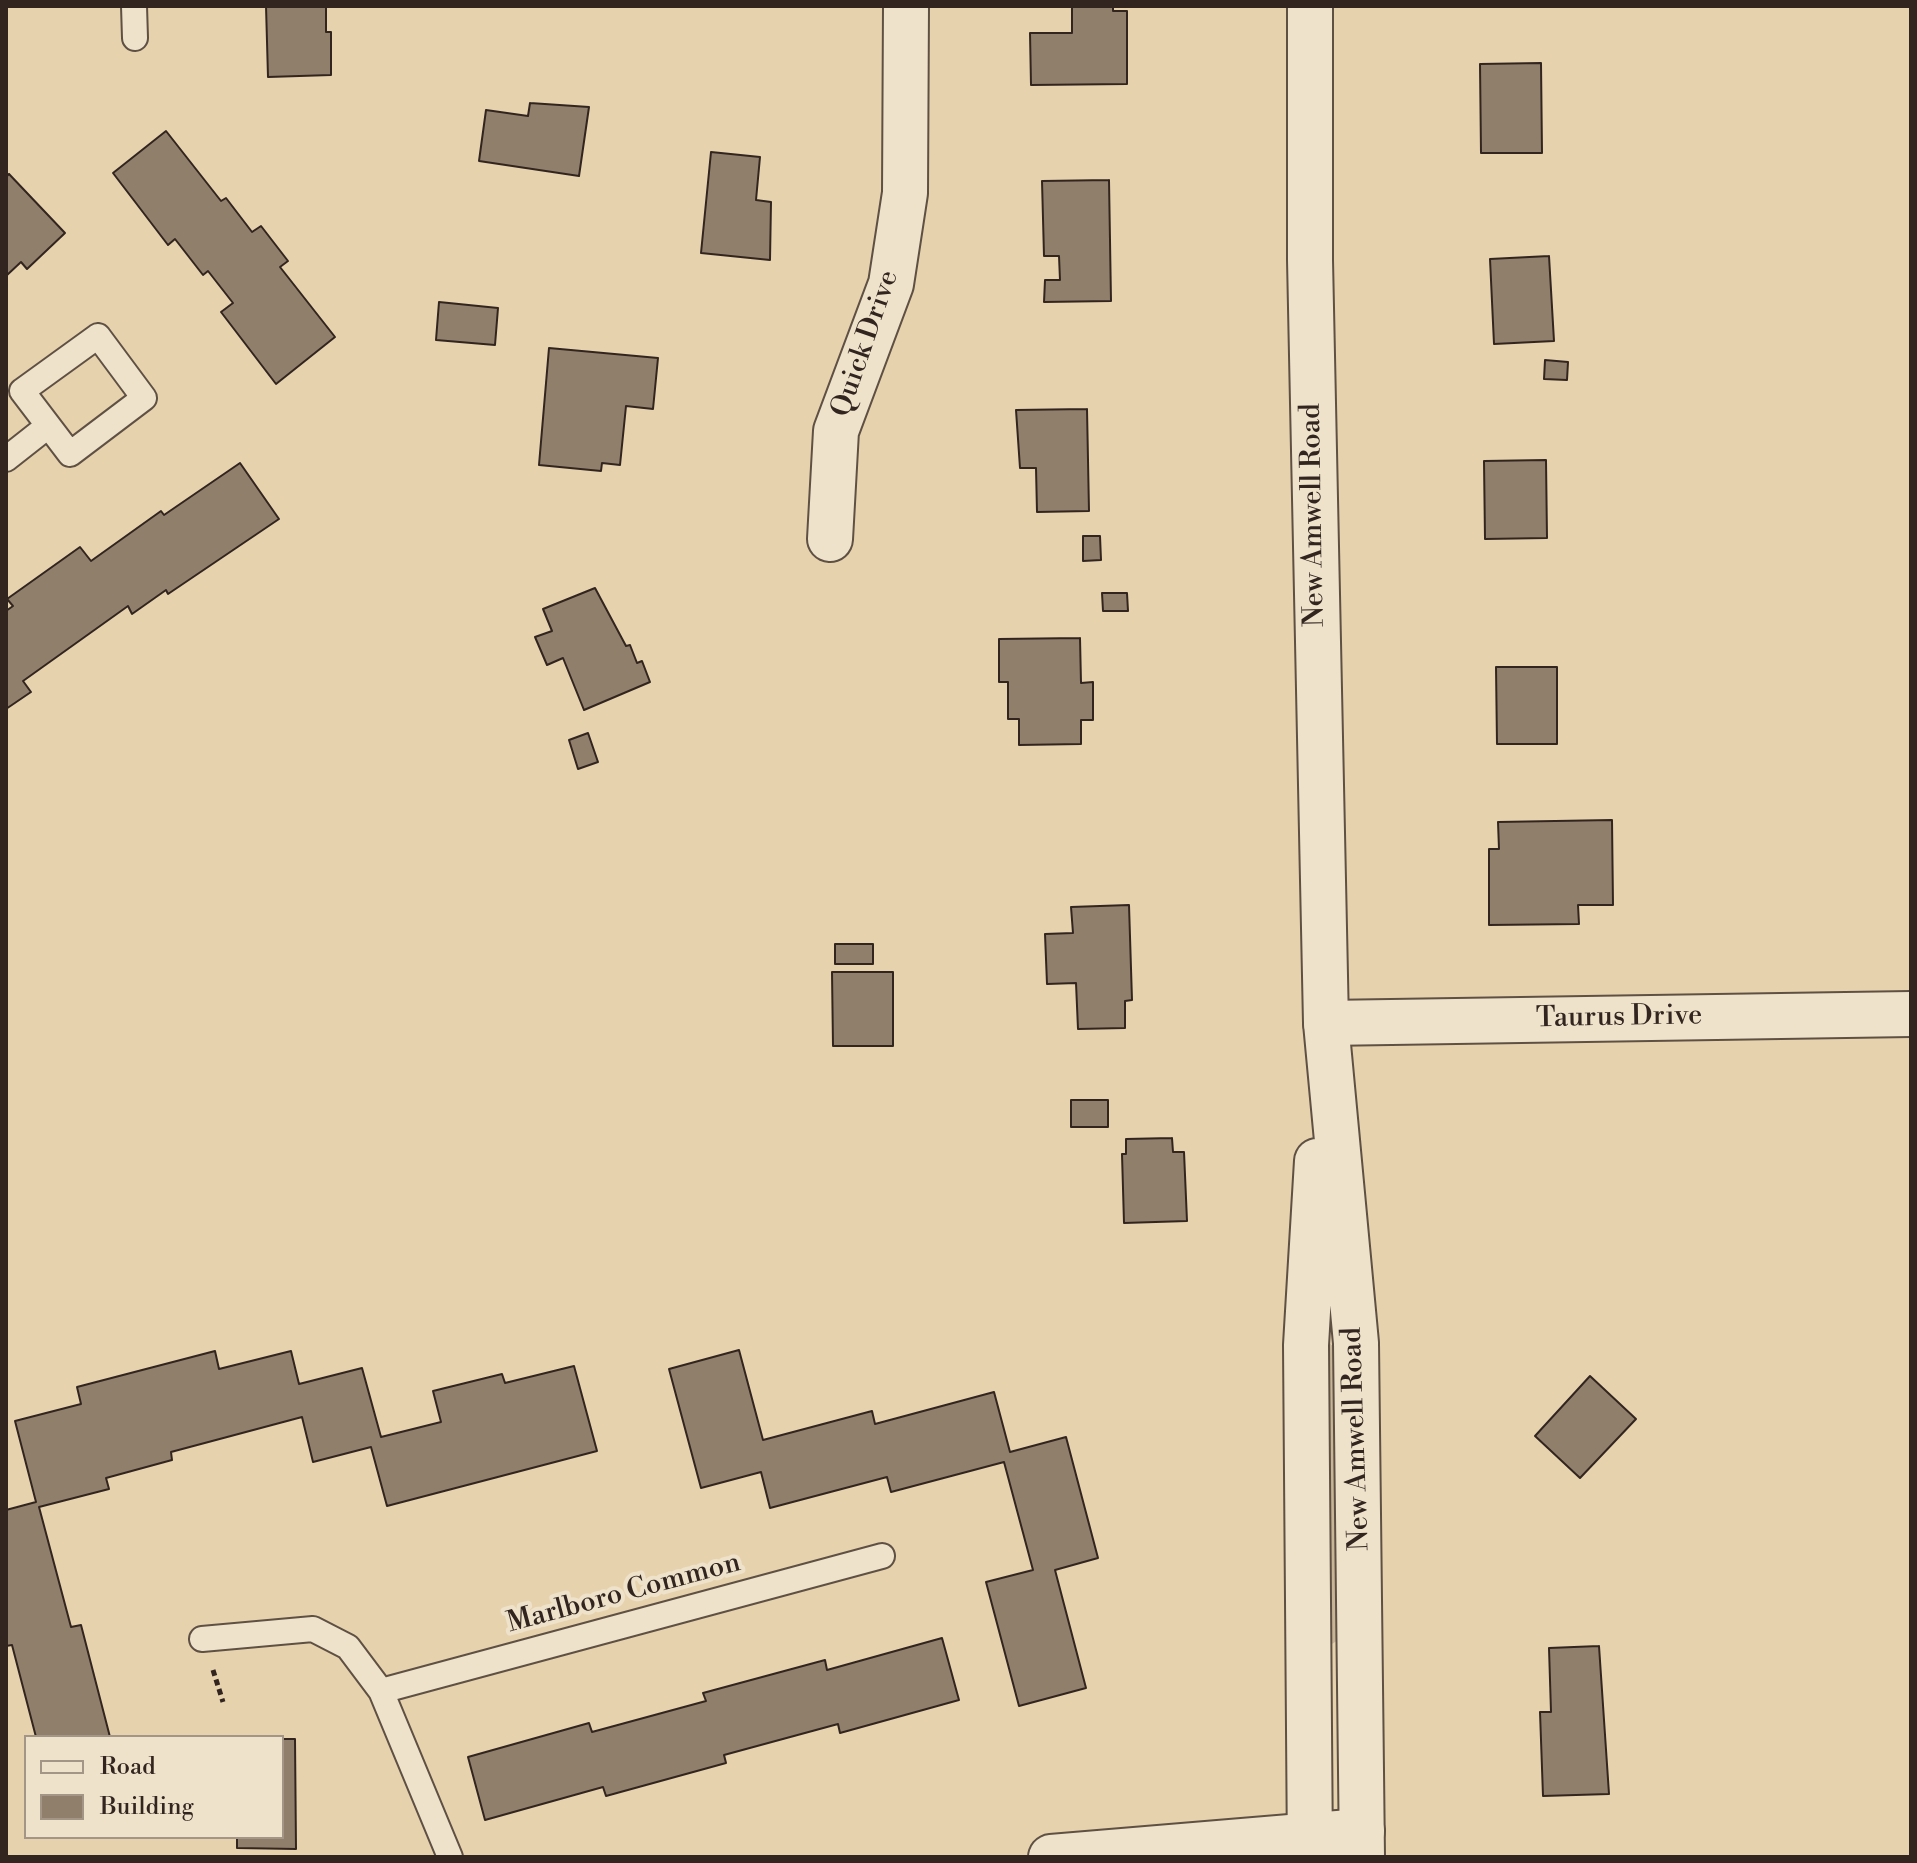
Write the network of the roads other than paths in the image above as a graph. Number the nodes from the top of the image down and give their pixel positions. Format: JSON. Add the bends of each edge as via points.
{"nodes":[{"id":1,"x":134,"y":6,"type":"edge"},
{"id":2,"x":906,"y":6,"type":"edge"},
{"id":3,"x":1310,"y":6,"type":"edge"},
{"id":4,"x":135,"y":38,"type":"dead end"},
{"id":5,"x":48,"y":426,"type":"junction"},
{"id":6,"x":6,"y":459,"type":"edge"},
{"id":7,"x":830,"y":539,"type":"dead end"},
{"id":8,"x":1911,"y":1014,"type":"edge"},
{"id":9,"x":1326,"y":1023,"type":"junction"},
{"id":10,"x":882,"y":1556,"type":"dead end"},
{"id":11,"x":202,"y":1639,"type":"dead end"},
{"id":12,"x":381,"y":1691,"type":"junction"},
{"id":13,"x":1362,"y":1844,"type":"edge"},
{"id":14,"x":1310,"y":1845,"type":"edge"},
{"id":15,"x":450,"y":1857,"type":"edge"},
{"id":16,"x":1051,"y":1857,"type":"edge"}],
"edges":[{"from":1,"to":4,"type":"lane"},
{"from":2,"to":7,"type":"street","name":"Quick Drive","via":[[905,193],[891,284],[836,431]]},
{"from":3,"to":9,"type":"street","name":"New Amwell Road","via":[[1314,541]]},
{"from":5,"to":5,"type":"lane","via":[[70,454],[144,398],[98,336],[22,391]]},
{"from":5,"to":6,"type":"lane"},
{"from":8,"to":9,"type":"street","name":"Taurus Drive"},
{"from":9,"to":13,"type":"street","name":"New Amwell Road","via":[[1356,1343]]},
{"from":9,"to":14,"type":"street","name":"New Amwell Road","via":[[1306,1345]]},
{"from":10,"to":12,"type":"lane","name":"Marlboro Common"},
{"from":11,"to":12,"type":"lane","via":[[313,1629],[348,1647]]},
{"from":12,"to":15,"type":"lane"},
{"from":13,"to":14,"type":"street"},
{"from":14,"to":16,"type":"street"}]}
